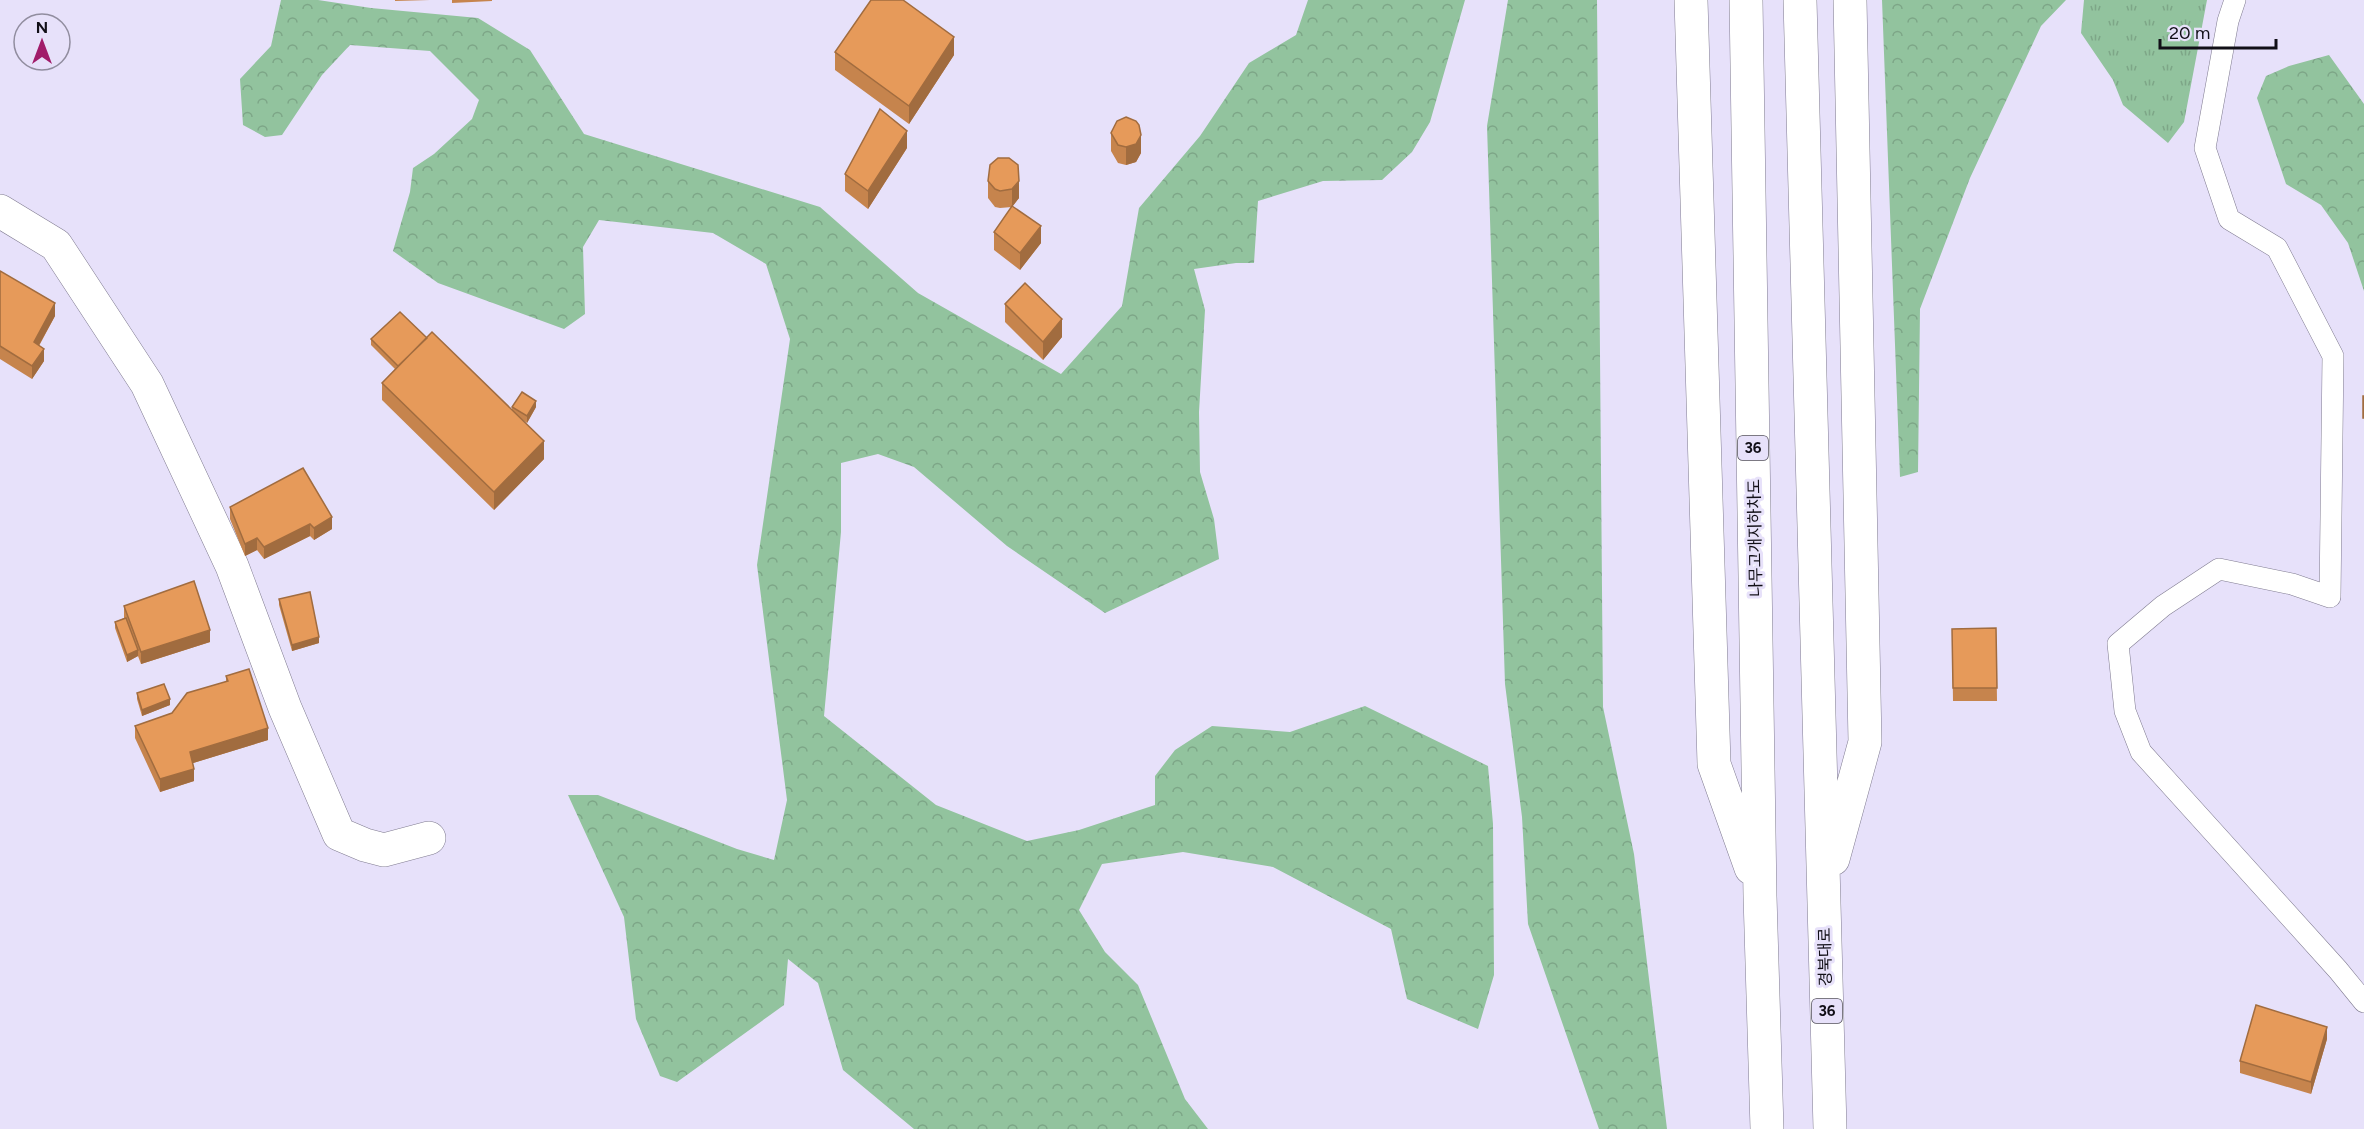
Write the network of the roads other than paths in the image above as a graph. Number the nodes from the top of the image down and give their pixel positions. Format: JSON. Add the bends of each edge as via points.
{"nodes":[{"id":1,"x":1691,"y":0,"type":"edge"},
{"id":2,"x":1746,"y":0,"type":"edge"},
{"id":3,"x":1800,"y":0,"type":"edge"},
{"id":4,"x":1850,"y":0,"type":"edge"},
{"id":5,"x":2235,"y":0,"type":"edge"},
{"id":6,"x":0,"y":212,"type":"edge"},
{"id":7,"x":429,"y":838,"type":"dead end"},
{"id":8,"x":1824,"y":893,"type":"junction"},
{"id":9,"x":1760,"y":896,"type":"junction"},
{"id":10,"x":2364,"y":1002,"type":"edge"},
{"id":11,"x":1767,"y":1129,"type":"edge"},
{"id":12,"x":1830,"y":1129,"type":"edge"}],
"edges":[{"from":1,"to":9,"type":"main road","via":[[1714,764]]},
{"from":2,"to":9,"type":"main road","name":"나무고개지하차도","number":"36"},
{"from":3,"to":8,"type":"main road"},
{"from":4,"to":8,"type":"main road","via":[[1865,742]]},
{"from":5,"to":10,"type":"lane","via":[[2205,148],[2229,219],[2277,248],[2333,356],[2330,597],[2292,584],[2219,569],[2163,606],[2118,644],[2125,711],[2141,752]]},
{"from":6,"to":7,"type":"main road","via":[[56,245],[147,384],[232,566],[285,708],[339,834],[384,850]]},
{"from":8,"to":12,"type":"main road","name":"경북대로","number":"36"},
{"from":9,"to":11,"type":"main road"}]}
